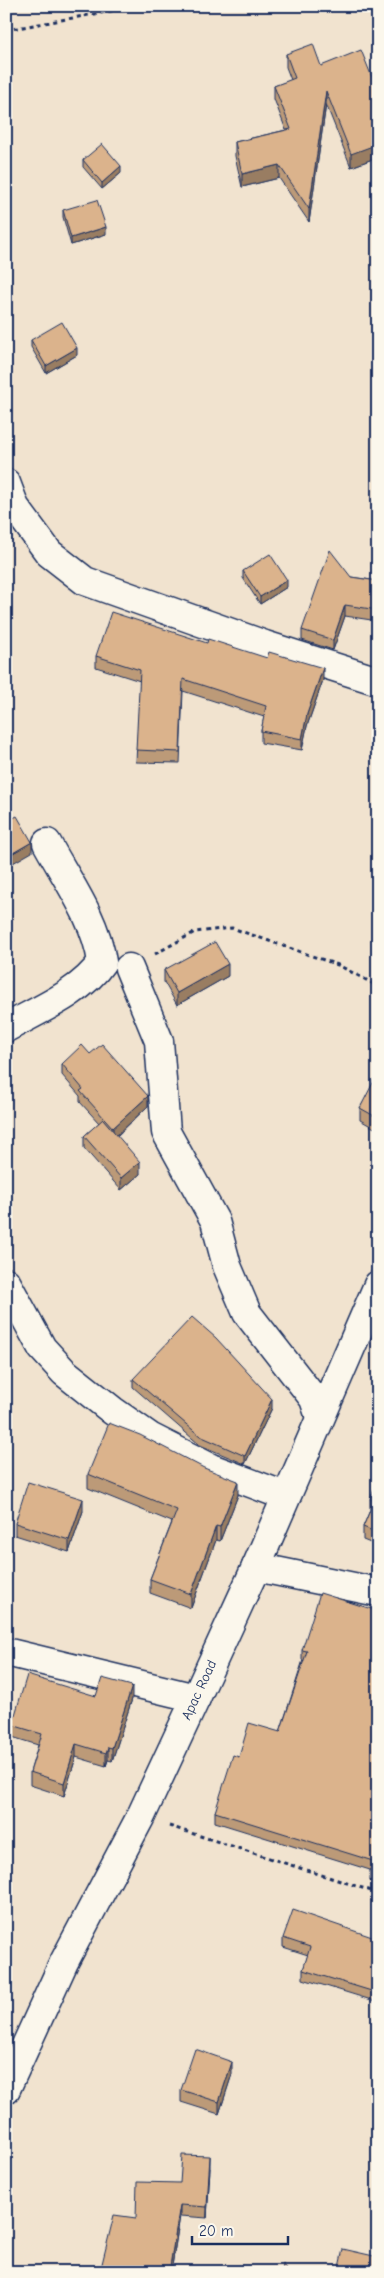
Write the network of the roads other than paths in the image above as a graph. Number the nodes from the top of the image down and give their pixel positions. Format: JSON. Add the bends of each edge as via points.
{"nodes":[{"id":1,"x":6,"y":483,"type":"edge"},
{"id":2,"x":378,"y":682,"type":"edge"},
{"id":3,"x":48,"y":843,"type":"dead end"},
{"id":4,"x":128,"y":968,"type":"road end"},
{"id":5,"x":6,"y":1028,"type":"edge"},
{"id":6,"x":6,"y":1282,"type":"edge"},
{"id":7,"x":378,"y":1285,"type":"edge"},
{"id":8,"x":320,"y":1417,"type":"junction"},
{"id":9,"x":285,"y":1496,"type":"junction"},
{"id":10,"x":256,"y":1567,"type":"junction"},
{"id":11,"x":378,"y":1592,"type":"edge"},
{"id":12,"x":6,"y":1652,"type":"edge"},
{"id":13,"x":196,"y":1698,"type":"junction"},
{"id":14,"x":6,"y":2089,"type":"edge"}],
"edges":[{"from":1,"to":2,"type":"street","via":[[16,507],[49,553],[85,581]]},
{"from":3,"to":5,"type":"street","via":[[89,920],[102,962],[93,975]]},
{"from":4,"to":8,"type":"street","via":[[159,1040],[166,1132],[215,1221],[227,1266],[247,1313],[314,1399]]},
{"from":6,"to":9,"type":"street","via":[[42,1348],[64,1372],[113,1411],[150,1437],[211,1468]]},
{"from":7,"to":8,"type":"street","name":"Apac Road"},
{"from":8,"to":9,"type":"street","name":"Apac Road"},
{"from":9,"to":10,"type":"street","name":"Apac Road"},
{"from":10,"to":11,"type":"street"},
{"from":10,"to":13,"type":"street","name":"Apac Road"},
{"from":12,"to":13,"type":"street"},
{"from":13,"to":14,"type":"street","name":"Apac Road","via":[[140,1816],[64,1962]]}]}
